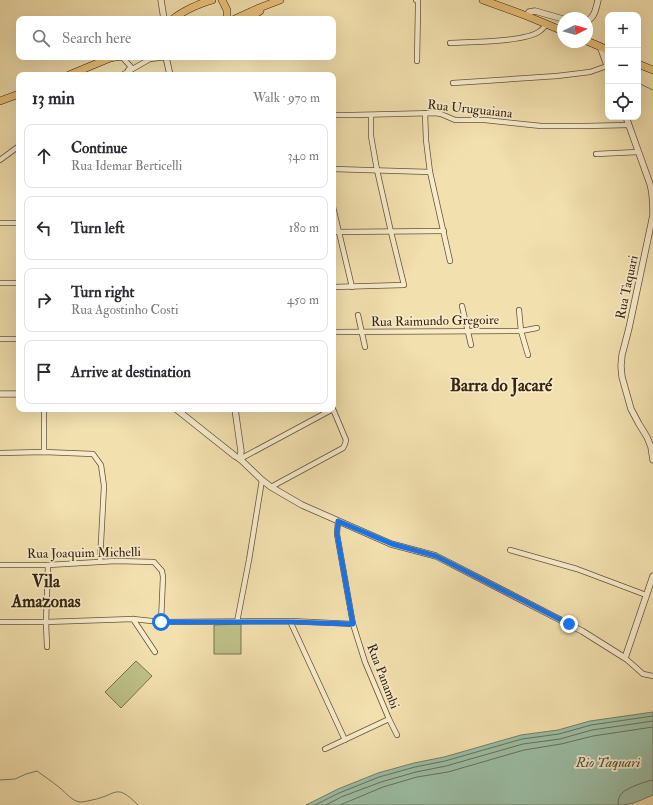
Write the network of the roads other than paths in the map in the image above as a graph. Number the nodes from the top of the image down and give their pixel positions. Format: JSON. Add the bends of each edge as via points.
{"nodes":[{"id":1,"x":161,"y":0,"type":"edge"},
{"id":2,"x":197,"y":0,"type":"edge"},
{"id":3,"x":212,"y":0,"type":"edge"},
{"id":4,"x":222,"y":0,"type":"edge"},
{"id":5,"x":416,"y":0,"type":"edge"},
{"id":6,"x":483,"y":0,"type":"edge"},
{"id":7,"x":598,"y":0,"type":"edge"},
{"id":8,"x":277,"y":1,"type":"edge"},
{"id":9,"x":164,"y":16,"type":"edge"},
{"id":10,"x":176,"y":16,"type":"edge"},
{"id":11,"x":177,"y":16,"type":"edge"},
{"id":12,"x":227,"y":16,"type":"edge"},
{"id":13,"x":242,"y":16,"type":"edge"},
{"id":14,"x":252,"y":16,"type":"edge"},
{"id":15,"x":527,"y":16,"type":"junction"},
{"id":16,"x":593,"y":16,"type":"edge"},
{"id":17,"x":557,"y":17,"type":"edge"},
{"id":18,"x":546,"y":24,"type":"junction"},
{"id":19,"x":557,"y":29,"type":"edge"},
{"id":20,"x":450,"y":43,"type":"dead end"},
{"id":21,"x":593,"y":43,"type":"edge"},
{"id":22,"x":600,"y":46,"type":"junction"},
{"id":23,"x":605,"y":48,"type":"edge"},
{"id":24,"x":605,"y":59,"type":"edge"},
{"id":25,"x":105,"y":60,"type":"edge"},
{"id":26,"x":125,"y":60,"type":"edge"},
{"id":27,"x":146,"y":60,"type":"edge"},
{"id":28,"x":148,"y":60,"type":"edge"},
{"id":29,"x":168,"y":60,"type":"edge"},
{"id":30,"x":417,"y":61,"type":"dead end"},
{"id":31,"x":641,"y":65,"type":"edge"},
{"id":32,"x":131,"y":67,"type":"junction"},
{"id":33,"x":605,"y":68,"type":"edge"},
{"id":34,"x":653,"y":70,"type":"edge"},
{"id":35,"x":76,"y":72,"type":"edge"},
{"id":36,"x":125,"y":72,"type":"edge"},
{"id":37,"x":127,"y":72,"type":"edge"},
{"id":38,"x":170,"y":72,"type":"edge"},
{"id":39,"x":453,"y":83,"type":"dead end"},
{"id":40,"x":16,"y":95,"type":"edge"},
{"id":41,"x":0,"y":101,"type":"edge"},
{"id":42,"x":425,"y":113,"type":"junction"},
{"id":43,"x":336,"y":115,"type":"edge"},
{"id":44,"x":371,"y":115,"type":"junction"},
{"id":45,"x":627,"y":120,"type":"edge"},
{"id":46,"x":629,"y":125,"type":"junction"},
{"id":47,"x":16,"y":148,"type":"edge"},
{"id":48,"x":638,"y":152,"type":"junction"},
{"id":49,"x":596,"y":154,"type":"dead end"},
{"id":50,"x":0,"y":160,"type":"edge"},
{"id":51,"x":336,"y":169,"type":"edge"},
{"id":52,"x":377,"y":170,"type":"junction"},
{"id":53,"x":430,"y":172,"type":"junction"},
{"id":54,"x":336,"y":220,"type":"edge"},
{"id":55,"x":0,"y":223,"type":"edge"},
{"id":56,"x":16,"y":223,"type":"edge"},
{"id":57,"x":444,"y":231,"type":"junction"},
{"id":58,"x":339,"y":232,"type":"junction"},
{"id":59,"x":391,"y":232,"type":"junction"},
{"id":60,"x":450,"y":261,"type":"dead end"},
{"id":61,"x":0,"y":283,"type":"edge"},
{"id":62,"x":16,"y":283,"type":"edge"},
{"id":63,"x":336,"y":287,"type":"edge"},
{"id":64,"x":352,"y":287,"type":"junction"},
{"id":65,"x":462,"y":306,"type":"dead end"},
{"id":66,"x":519,"y":310,"type":"dead end"},
{"id":67,"x":358,"y":315,"type":"dead end"},
{"id":68,"x":537,"y":328,"type":"dead end"},
{"id":69,"x":468,"y":330,"type":"junction"},
{"id":70,"x":521,"y":331,"type":"junction"},
{"id":71,"x":336,"y":332,"type":"edge"},
{"id":72,"x":362,"y":332,"type":"junction"},
{"id":73,"x":0,"y":339,"type":"edge"},
{"id":74,"x":16,"y":340,"type":"edge"},
{"id":75,"x":471,"y":346,"type":"dead end"},
{"id":76,"x":365,"y":347,"type":"dead end"},
{"id":77,"x":528,"y":355,"type":"dead end"},
{"id":78,"x":0,"y":394,"type":"edge"},
{"id":79,"x":16,"y":394,"type":"edge"},
{"id":80,"x":44,"y":412,"type":"edge"},
{"id":81,"x":180,"y":412,"type":"edge"},
{"id":82,"x":235,"y":412,"type":"edge"},
{"id":83,"x":327,"y":412,"type":"edge"},
{"id":84,"x":334,"y":412,"type":"edge"},
{"id":85,"x":44,"y":452,"type":"junction"},
{"id":86,"x":0,"y":453,"type":"edge"},
{"id":87,"x":240,"y":459,"type":"junction"},
{"id":88,"x":653,"y":460,"type":"edge"},
{"id":89,"x":262,"y":480,"type":"junction"},
{"id":90,"x":272,"y":487,"type":"junction"},
{"id":91,"x":338,"y":521,"type":"junction"},
{"id":92,"x":510,"y":550,"type":"dead end"},
{"id":93,"x":100,"y":562,"type":"junction"},
{"id":94,"x":0,"y":565,"type":"edge"},
{"id":95,"x":48,"y":565,"type":"junction"},
{"id":96,"x":653,"y":576,"type":"edge"},
{"id":97,"x":646,"y":596,"type":"junction"},
{"id":98,"x":134,"y":619,"type":"junction"},
{"id":99,"x":0,"y":622,"type":"edge"},
{"id":100,"x":46,"y":622,"type":"junction"},
{"id":101,"x":161,"y":622,"type":"junction"},
{"id":102,"x":237,"y":622,"type":"junction"},
{"id":103,"x":290,"y":622,"type":"junction"},
{"id":104,"x":353,"y":624,"type":"junction"},
{"id":105,"x":47,"y":647,"type":"dead end"},
{"id":106,"x":156,"y":652,"type":"dead end"},
{"id":107,"x":625,"y":658,"type":"junction"},
{"id":108,"x":653,"y":676,"type":"edge"},
{"id":109,"x":389,"y":719,"type":"junction"},
{"id":110,"x":397,"y":735,"type":"dead end"},
{"id":111,"x":345,"y":740,"type":"junction"},
{"id":112,"x":325,"y":749,"type":"dead end"}],
"edges":[{"from":1,"to":9,"type":"street"},
{"from":2,"to":10,"type":"main road"},
{"from":3,"to":11,"type":"main road"},
{"from":4,"to":12,"type":"main road"},
{"from":5,"to":30,"type":"street"},
{"from":6,"to":15,"type":"main road"},
{"from":7,"to":16,"type":"street"},
{"from":8,"to":13,"type":"main road"},
{"from":8,"to":14,"type":"main road"},
{"from":15,"to":17,"type":"street","via":[[535,11]]},
{"from":15,"to":18,"type":"main road"},
{"from":18,"to":19,"type":"main road"},
{"from":18,"to":20,"type":"street","via":[[533,35],[516,39]]},
{"from":21,"to":22,"type":"main road"},
{"from":22,"to":23,"type":"main road"},
{"from":22,"to":24,"type":"street"},
{"from":25,"to":35,"type":"main road"},
{"from":26,"to":32,"type":"street"},
{"from":27,"to":32,"type":"street"},
{"from":28,"to":37,"type":"street"},
{"from":29,"to":38,"type":"street"},
{"from":31,"to":34,"type":"main road"},
{"from":32,"to":36,"type":"street"},
{"from":33,"to":39,"type":"street","via":[[557,76]]},
{"from":40,"to":41,"type":"main road"},
{"from":42,"to":44,"type":"street","name":"Rua Uruguaiana"},
{"from":42,"to":46,"type":"street","name":"Rua Uruguaiana","via":[[441,114],[455,120],[485,120],[541,126]]},
{"from":42,"to":53,"type":"street"},
{"from":43,"to":44,"type":"street","name":"Rua Uruguaiana"},
{"from":44,"to":52,"type":"street","via":[[371,136]]},
{"from":45,"to":46,"type":"street","name":"Rua Taquari"},
{"from":46,"to":48,"type":"street","name":"Rua Taquari"},
{"from":47,"to":50,"type":"street"},
{"from":48,"to":49,"type":"street"},
{"from":48,"to":88,"type":"street","name":"Rua Taquari","via":[[650,184],[653,215],[621,366],[631,409],[647,437]]},
{"from":51,"to":52,"type":"street"},
{"from":52,"to":53,"type":"street"},
{"from":52,"to":59,"type":"street"},
{"from":53,"to":57,"type":"street"},
{"from":54,"to":58,"type":"street"},
{"from":55,"to":56,"type":"street"},
{"from":57,"to":59,"type":"street"},
{"from":57,"to":60,"type":"street"},
{"from":58,"to":59,"type":"street"},
{"from":58,"to":64,"type":"street"},
{"from":59,"to":64,"type":"street","via":[[404,285]]},
{"from":61,"to":62,"type":"street"},
{"from":63,"to":64,"type":"street"},
{"from":65,"to":69,"type":"street"},
{"from":66,"to":70,"type":"street"},
{"from":67,"to":72,"type":"street"},
{"from":68,"to":70,"type":"street","name":"Rua Raimundo Gregoire"},
{"from":69,"to":70,"type":"street","name":"Rua Raimundo Gregoire"},
{"from":69,"to":72,"type":"street","name":"Rua Raimundo Gregoire"},
{"from":69,"to":75,"type":"street"},
{"from":70,"to":77,"type":"street"},
{"from":71,"to":72,"type":"street","name":"Rua Raimundo Gregoire"},
{"from":72,"to":76,"type":"street"},
{"from":73,"to":74,"type":"street"},
{"from":78,"to":79,"type":"street"},
{"from":80,"to":85,"type":"street"},
{"from":81,"to":87,"type":"street"},
{"from":82,"to":87,"type":"street"},
{"from":83,"to":87,"type":"street"},
{"from":84,"to":90,"type":"street","via":[[346,440],[343,448]]},
{"from":85,"to":86,"type":"street"},
{"from":85,"to":93,"type":"street","via":[[94,454],[101,465],[104,486]]},
{"from":87,"to":89,"type":"street"},
{"from":89,"to":90,"type":"street"},
{"from":89,"to":102,"type":"street"},
{"from":90,"to":91,"type":"street","via":[[302,505]]},
{"from":91,"to":104,"type":"street","name":"Rua Panambi","via":[[337,534]]},
{"from":91,"to":107,"type":"street","via":[[392,544],[436,556],[582,631]]},
{"from":92,"to":97,"type":"street","via":[[577,569]]},
{"from":93,"to":95,"type":"street","name":"Rua Joaquim Michelli"},
{"from":93,"to":101,"type":"street","name":"Rua Joaquim Michelli","via":[[154,562],[162,571],[163,577]]},
{"from":94,"to":95,"type":"street","name":"Rua Joaquim Michelli"},
{"from":95,"to":100,"type":"street"},
{"from":96,"to":97,"type":"street"},
{"from":97,"to":107,"type":"street"},
{"from":98,"to":100,"type":"street"},
{"from":98,"to":101,"type":"street"},
{"from":98,"to":106,"type":"street"},
{"from":99,"to":100,"type":"street"},
{"from":100,"to":105,"type":"street"},
{"from":101,"to":102,"type":"street"},
{"from":102,"to":103,"type":"street"},
{"from":103,"to":104,"type":"street"},
{"from":103,"to":111,"type":"street"},
{"from":104,"to":109,"type":"street","name":"Rua Panambi","via":[[365,662]]},
{"from":107,"to":108,"type":"street","via":[[643,674]]},
{"from":109,"to":110,"type":"street","name":"Rua Panambi"},
{"from":109,"to":111,"type":"street"},
{"from":111,"to":112,"type":"street"}]}
